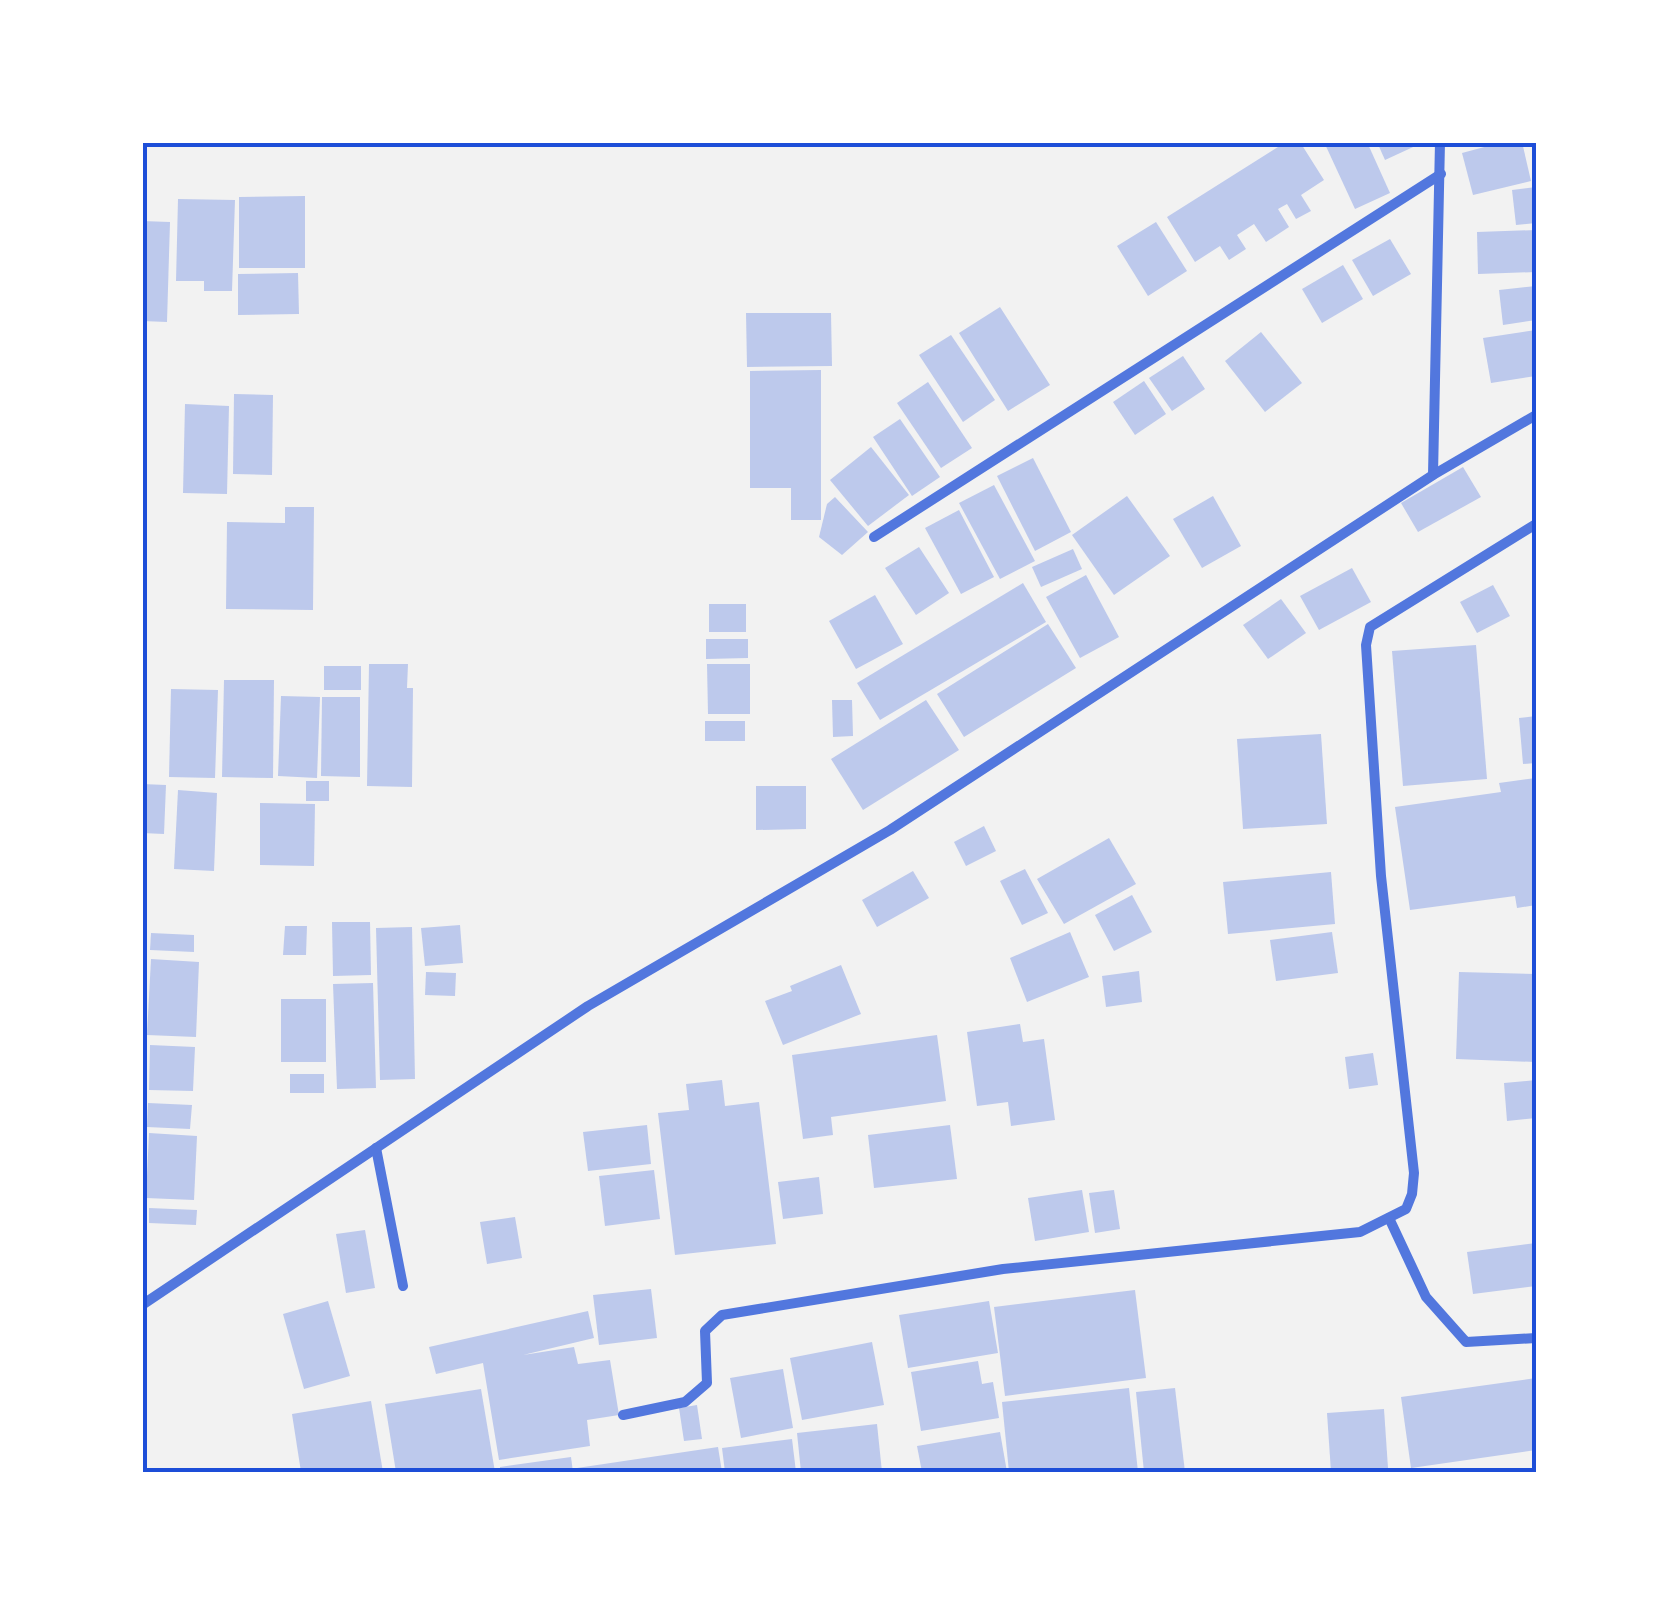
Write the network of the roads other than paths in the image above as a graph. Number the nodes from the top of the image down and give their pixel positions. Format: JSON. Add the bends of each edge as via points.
{"nodes":[{"id":1,"x":1440,"y":142,"type":"edge"},
{"id":2,"x":1441,"y":174,"type":"junction"},
{"id":3,"x":1536,"y":416,"type":"edge"},
{"id":4,"x":1433,"y":476,"type":"junction"},
{"id":5,"x":1536,"y":524,"type":"edge"},
{"id":6,"x":874,"y":538,"type":"dead end"},
{"id":7,"x":376,"y":1148,"type":"junction"},
{"id":8,"x":1390,"y":1218,"type":"junction"},
{"id":9,"x":404,"y":1286,"type":"dead end"},
{"id":10,"x":142,"y":1304,"type":"edge"},
{"id":11,"x":1536,"y":1338,"type":"edge"},
{"id":12,"x":622,"y":1415,"type":"dead end"}],
"edges":[{"from":1,"to":2,"type":"street"},
{"from":2,"to":4,"type":"street"},
{"from":2,"to":6,"type":"street"},
{"from":3,"to":4,"type":"street"},
{"from":4,"to":7,"type":"street","via":[[890,830],[588,1006]]},
{"from":5,"to":8,"type":"street","via":[[1370,627],[1366,644],[1381,876],[1414,1173],[1406,1210]]},
{"from":7,"to":9,"type":"street"},
{"from":7,"to":10,"type":"street"},
{"from":8,"to":11,"type":"street","via":[[1426,1297],[1466,1342]]},
{"from":8,"to":12,"type":"street","via":[[1360,1232],[1002,1270],[722,1314],[705,1330],[708,1383],[685,1402]]}]}
